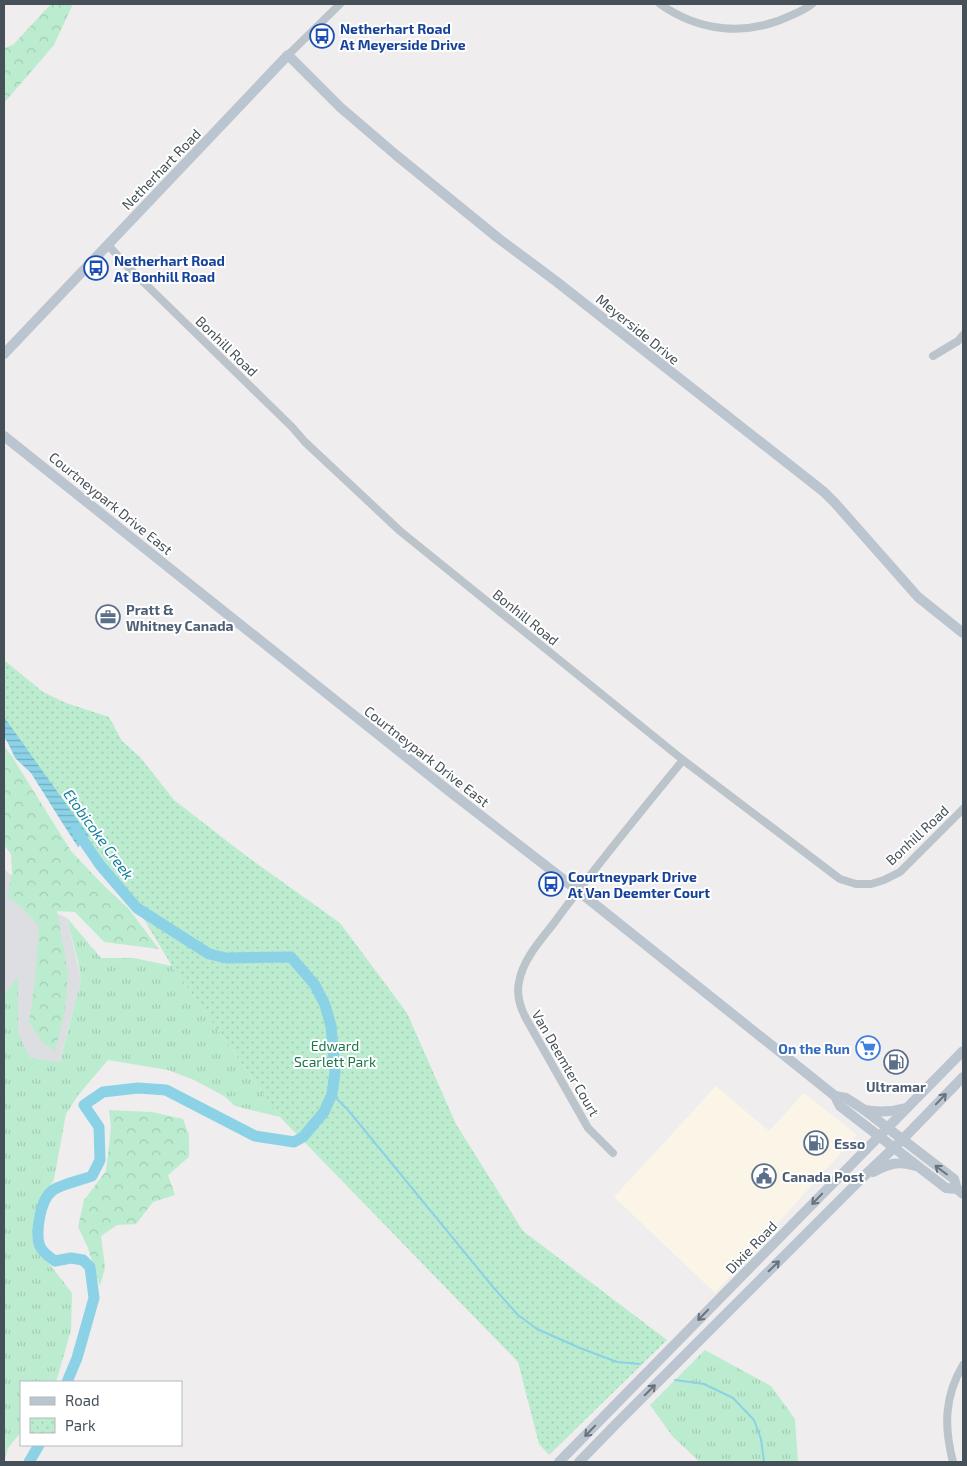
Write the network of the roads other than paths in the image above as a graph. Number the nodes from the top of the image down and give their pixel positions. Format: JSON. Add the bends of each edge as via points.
{"nodes":[{"id":1,"x":340,"y":4,"type":"edge"},
{"id":2,"x":660,"y":4,"type":"edge"},
{"id":3,"x":812,"y":4,"type":"edge"},
{"id":4,"x":288,"y":55,"type":"junction"},
{"id":5,"x":108,"y":245,"type":"junction"},
{"id":6,"x":963,"y":335,"type":"edge"},
{"id":7,"x":4,"y":354,"type":"edge"},
{"id":8,"x":933,"y":356,"type":"dead end"},
{"id":9,"x":4,"y":436,"type":"edge"},
{"id":10,"x":963,"y":633,"type":"edge"},
{"id":11,"x":683,"y":760,"type":"junction"},
{"id":12,"x":963,"y":809,"type":"edge"},
{"id":13,"x":577,"y":890,"type":"junction"},
{"id":14,"x":963,"y":1051,"type":"edge"},
{"id":15,"x":963,"y":1076,"type":"edge"},
{"id":16,"x":835,"y":1096,"type":"junction"},
{"id":17,"x":908,"y":1107,"type":"junction"},
{"id":18,"x":863,"y":1109,"type":"junction"},
{"id":19,"x":858,"y":1120,"type":"junction"},
{"id":20,"x":920,"y":1121,"type":"junction"},
{"id":21,"x":887,"y":1128,"type":"junction"},
{"id":22,"x":879,"y":1136,"type":"junction"},
{"id":23,"x":898,"y":1143,"type":"junction"},
{"id":24,"x":864,"y":1152,"type":"junction"},
{"id":25,"x":613,"y":1153,"type":"dead end"},
{"id":26,"x":920,"y":1154,"type":"junction"},
{"id":27,"x":921,"y":1168,"type":"junction"},
{"id":28,"x":863,"y":1177,"type":"junction"},
{"id":29,"x":960,"y":1191,"type":"edge"},
{"id":30,"x":671,"y":1349,"type":"junction"},
{"id":31,"x":681,"y":1359,"type":"junction"},
{"id":32,"x":963,"y":1365,"type":"edge"},
{"id":33,"x":606,"y":1414,"type":"junction"},
{"id":34,"x":616,"y":1424,"type":"junction"},
{"id":35,"x":559,"y":1462,"type":"edge"},
{"id":36,"x":579,"y":1462,"type":"edge"},
{"id":37,"x":953,"y":1462,"type":"edge"}],
"edges":[{"from":1,"to":4,"type":"street","name":"Netherhart Road"},
{"from":2,"to":3,"type":"street","via":[[694,22],[742,30],[784,19]]},
{"from":4,"to":5,"type":"street","name":"Netherhart Road"},
{"from":4,"to":10,"type":"street","name":"Meyerside Drive","via":[[340,107],[396,155],[822,491],[918,597]]},
{"from":5,"to":7,"type":"street","name":"Netherhart Road"},
{"from":5,"to":11,"type":"street","name":"Bonhill Road","via":[[305,442],[400,531]]},
{"from":6,"to":8,"type":"street"},
{"from":9,"to":13,"type":"street","name":"Courtneypark Drive East"},
{"from":11,"to":12,"type":"street","name":"Bonhill Road","via":[[838,878],[856,884],[871,884],[900,872]]},
{"from":11,"to":13,"type":"street","name":"Van Deemter Court"},
{"from":13,"to":16,"type":"street","name":"Courtneypark Drive East"},
{"from":13,"to":25,"type":"street","name":"Van Deemter Court","via":[[529,957],[519,982],[519,996],[522,1011],[588,1128]]},
{"from":14,"to":17,"type":"street","name":"Dixie Road"},
{"from":20,"to":15,"type":"street","name":"Dixie Road","one_way":true},
{"from":16,"to":18,"type":"street","name":"Courtneypark Drive East","via":[[846,1098]]},
{"from":16,"to":19,"type":"street","name":"Courtneypark Drive East","via":[[840,1106]]},
{"from":17,"to":18,"type":"street","via":[[892,1112]]},
{"from":17,"to":21,"type":"street","name":"Dixie Road"},
{"from":18,"to":21,"type":"street","name":"Courtneypark Drive East"},
{"from":19,"to":22,"type":"street","name":"Courtneypark Drive East"},
{"from":19,"to":24,"type":"street","via":[[866,1139]]},
{"from":20,"to":23,"type":"street","name":"Dixie Road"},
{"from":20,"to":26,"type":"street","via":[[914,1141]]},
{"from":21,"to":22,"type":"street","name":"Dixie Road"},
{"from":21,"to":23,"type":"street","name":"Courtneypark Drive East"},
{"from":22,"to":23,"type":"street","name":"Courtneypark Drive East"},
{"from":22,"to":24,"type":"street","name":"Dixie Road"},
{"from":23,"to":26,"type":"street","name":"Courtneypark Drive East"},
{"from":23,"to":27,"type":"street","name":"Courtneypark Drive East"},
{"from":23,"to":28,"type":"street","name":"Dixie Road"},
{"from":24,"to":30,"type":"street","name":"Dixie Road","one_way":true},
{"from":29,"to":26,"type":"street","name":"Courtneypark Drive East","one_way":true,"via":[[954,1179]]},
{"from":27,"to":28,"type":"street","via":[[894,1162]]},
{"from":27,"to":29,"type":"street","name":"Courtneypark Drive East","via":[[946,1188]]},
{"from":31,"to":28,"type":"street","name":"Dixie Road","one_way":true},
{"from":30,"to":31,"type":"street"},
{"from":30,"to":33,"type":"street","name":"Dixie Road"},
{"from":34,"to":31,"type":"street","name":"Dixie Road","one_way":true},
{"from":32,"to":37,"type":"street","via":[[947,1405],[946,1426]]},
{"from":33,"to":34,"type":"street"},
{"from":33,"to":35,"type":"street","name":"Dixie Road","one_way":true},
{"from":34,"to":36,"type":"street","name":"Dixie Road"}]}
